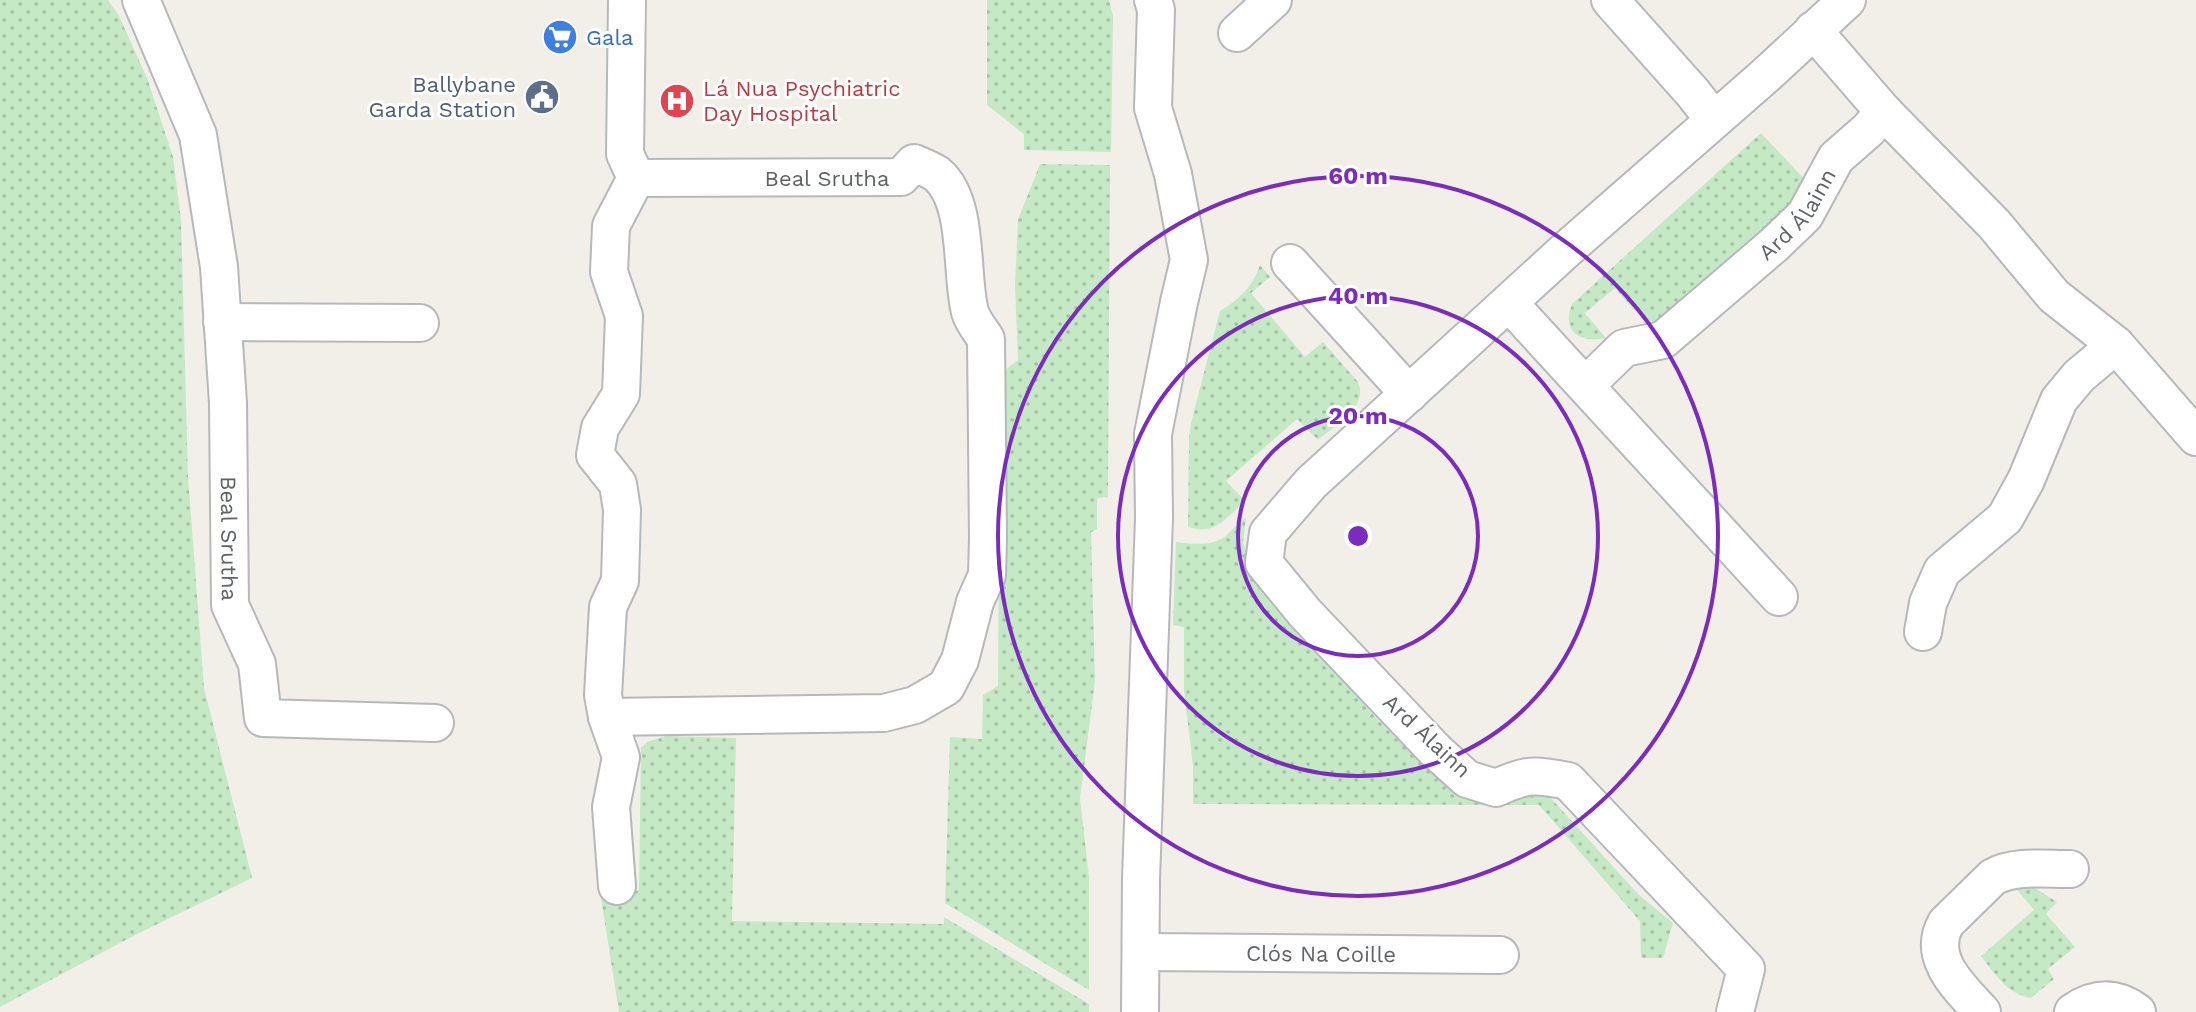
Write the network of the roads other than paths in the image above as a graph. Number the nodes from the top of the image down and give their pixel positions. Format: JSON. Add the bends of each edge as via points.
{"nodes":[{"id":1,"x":141,"y":0,"type":"edge"},
{"id":2,"x":627,"y":0,"type":"edge"},
{"id":3,"x":1153,"y":0,"type":"edge"},
{"id":4,"x":1273,"y":0,"type":"edge"},
{"id":5,"x":1610,"y":0,"type":"edge"},
{"id":6,"x":1847,"y":0,"type":"edge"},
{"id":7,"x":1813,"y":30,"type":"junction"},
{"id":8,"x":1237,"y":33,"type":"dead end"},
{"id":9,"x":1884,"y":112,"type":"junction"},
{"id":10,"x":1714,"y":120,"type":"junction"},
{"id":11,"x":636,"y":178,"type":"junction"},
{"id":12,"x":1290,"y":263,"type":"dead end"},
{"id":13,"x":1509,"y":303,"type":"junction"},
{"id":14,"x":222,"y":322,"type":"junction"},
{"id":15,"x":420,"y":323,"type":"dead end"},
{"id":16,"x":2116,"y":345,"type":"junction"},
{"id":17,"x":1586,"y":385,"type":"junction"},
{"id":18,"x":1409,"y":394,"type":"junction"},
{"id":19,"x":2190,"y":418,"type":"edge"},
{"id":20,"x":1779,"y":597,"type":"dead end"},
{"id":21,"x":1923,"y":632,"type":"dead end"},
{"id":22,"x":607,"y":717,"type":"junction"},
{"id":23,"x":435,"y":723,"type":"dead end"},
{"id":24,"x":2070,"y":869,"type":"dead end"},
{"id":25,"x":617,"y":886,"type":"dead end"},
{"id":26,"x":1141,"y":952,"type":"junction"},
{"id":27,"x":1500,"y":955,"type":"dead end"},
{"id":28,"x":1140,"y":1012,"type":"edge"},
{"id":29,"x":1735,"y":1012,"type":"edge"},
{"id":30,"x":1982,"y":1012,"type":"edge"},
{"id":31,"x":2073,"y":1012,"type":"edge"},
{"id":32,"x":2137,"y":1012,"type":"edge"}],
"edges":[{"from":1,"to":14,"type":"street","name":"Beal Srutha","via":[[198,135],[219,267]]},
{"from":2,"to":11,"type":"street","via":[[625,154]]},
{"from":3,"to":26,"type":"street","via":[[1153,108],[1173,174],[1189,260],[1153,434]]},
{"from":4,"to":8,"type":"street"},
{"from":5,"to":10,"type":"street"},
{"from":6,"to":7,"type":"street","name":"Ard Álainn"},
{"from":7,"to":9,"type":"street"},
{"from":7,"to":10,"type":"street","name":"Ard Álainn"},
{"from":9,"to":16,"type":"street","via":[[1994,224],[2054,296]]},
{"from":9,"to":17,"type":"street","name":"Ard Álainn","via":[[1836,158],[1805,215],[1775,244],[1663,340],[1624,348]]},
{"from":10,"to":13,"type":"street","name":"Ard Álainn"},
{"from":11,"to":22,"type":"street","via":[[611,226],[609,272],[624,316],[621,394],[600,428],[595,455],[618,484],[622,510],[620,581],[608,607],[606,634]]},
{"from":11,"to":22,"type":"street","name":"Beal Srutha","via":[[901,177],[914,163],[936,174],[953,200],[970,314],[986,339],[987,575],[946,687],[915,705],[884,713]]},
{"from":12,"to":18,"type":"street"},
{"from":13,"to":17,"type":"street"},
{"from":13,"to":18,"type":"street","name":"Ard Álainn"},
{"from":14,"to":15,"type":"street"},
{"from":14,"to":23,"type":"street","name":"Beal Srutha","via":[[230,605],[257,664],[263,718]]},
{"from":16,"to":19,"type":"street"},
{"from":16,"to":21,"type":"street","via":[[2059,400],[2005,518],[1942,571]]},
{"from":17,"to":20,"type":"street"},
{"from":18,"to":29,"type":"street","name":"Ard Álainn","via":[[1302,493],[1268,533],[1264,563],[1467,779],[1496,788],[1523,776],[1568,781],[1746,969]]},
{"from":22,"to":25,"type":"street","via":[[621,757],[611,807]]},
{"from":24,"to":30,"type":"street","via":[[2001,873],[1946,923],[1940,941],[1943,963]]},
{"from":26,"to":27,"type":"street","name":"Clós Na Coille"},
{"from":26,"to":28,"type":"street"},
{"from":31,"to":32,"type":"street","via":[[2103,999]]}]}
